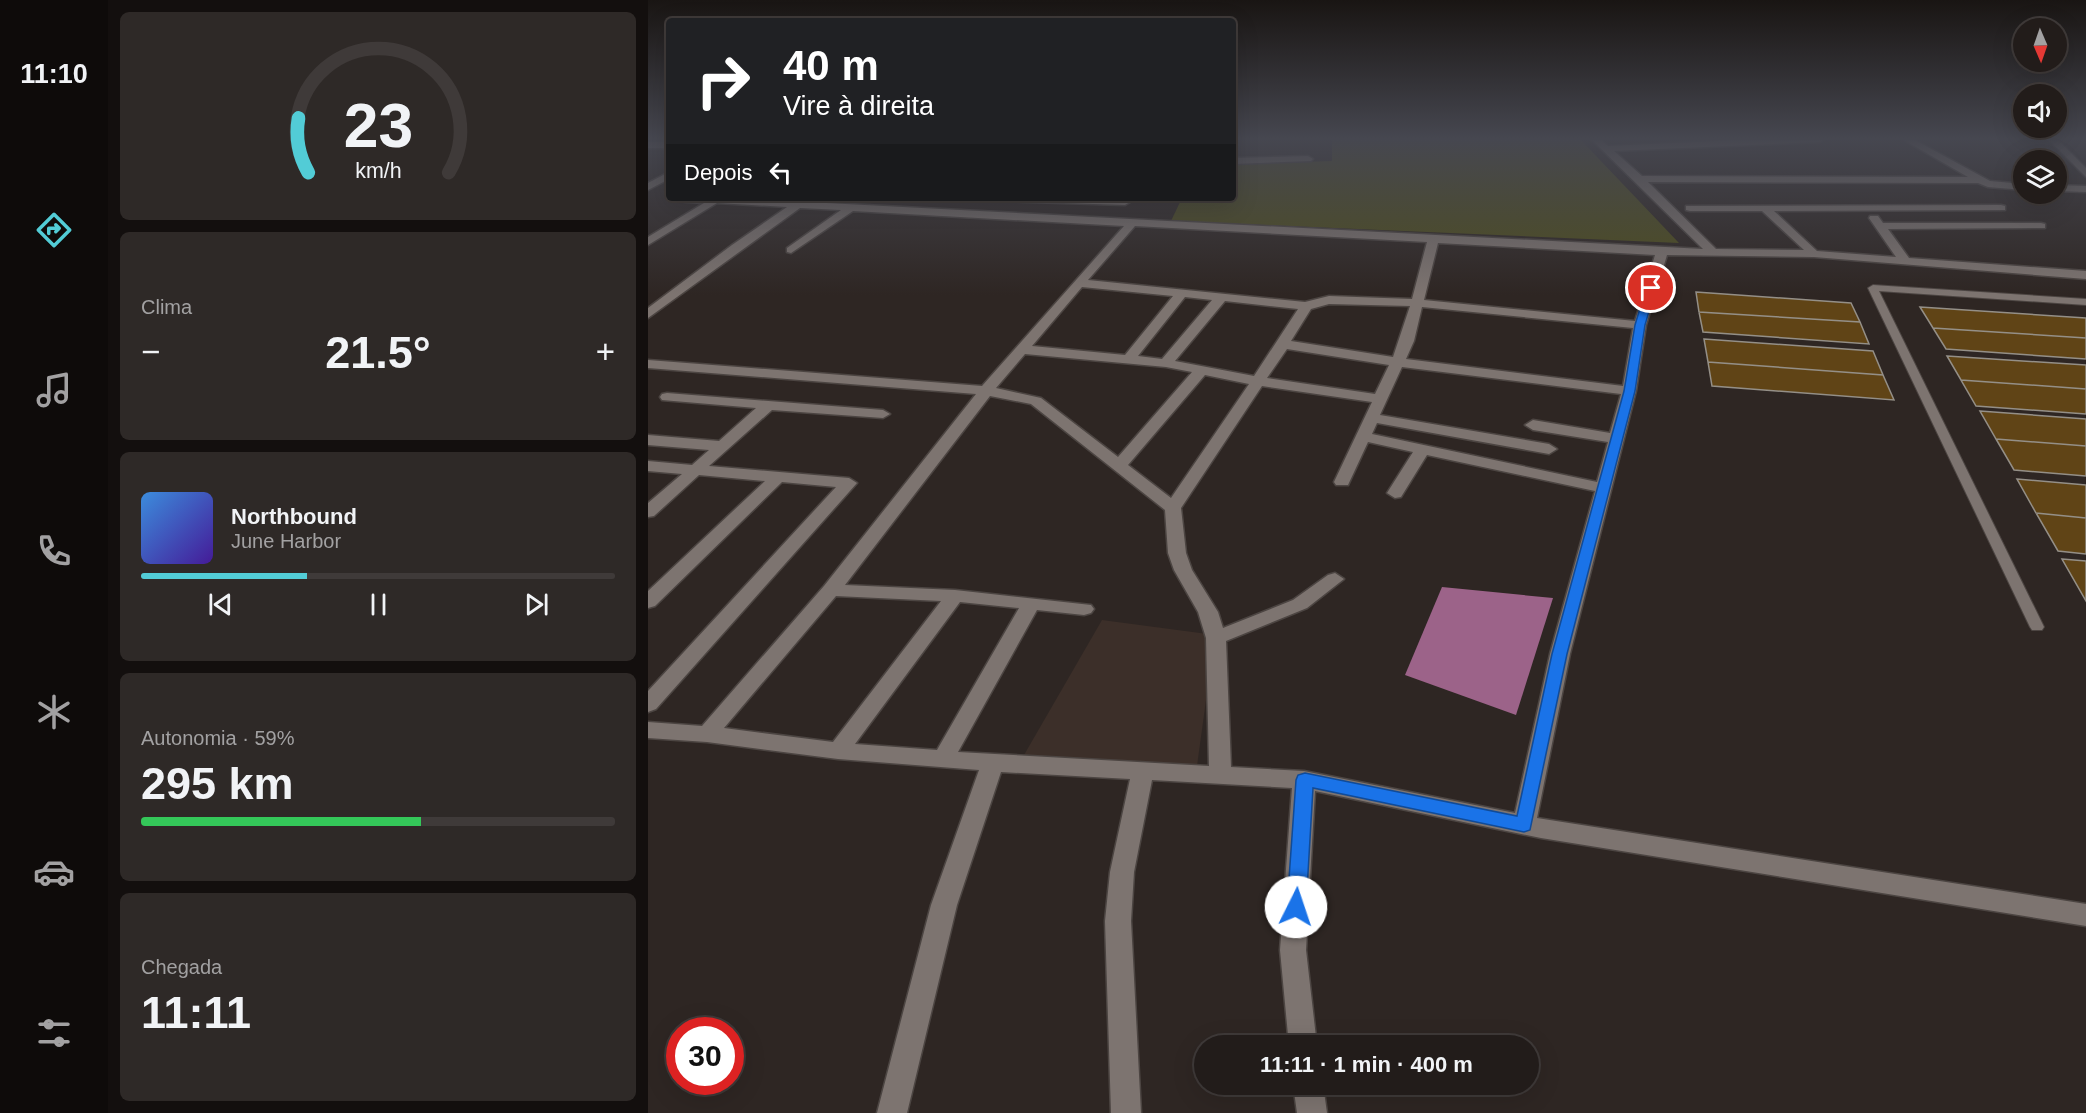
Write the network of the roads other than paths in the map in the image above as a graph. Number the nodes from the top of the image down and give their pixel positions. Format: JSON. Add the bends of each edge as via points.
{"nodes":[{"id":1,"x":1651,"y":191,"type":"edge"},
{"id":2,"x":648,"y":196,"type":"edge"},
{"id":3,"x":666,"y":198,"type":"edge"},
{"id":4,"x":714,"y":201,"type":"edge"},
{"id":5,"x":803,"y":201,"type":"edge"},
{"id":6,"x":894,"y":201,"type":"edge"},
{"id":7,"x":852,"y":207,"type":"junction"},
{"id":8,"x":1690,"y":208,"type":"dead end"},
{"id":9,"x":1765,"y":208,"type":"junction"},
{"id":10,"x":1867,"y":208,"type":"junction"},
{"id":11,"x":2001,"y":208,"type":"dead end"},
{"id":12,"x":885,"y":209,"type":"junction"},
{"id":13,"x":1132,"y":223,"type":"junction"},
{"id":14,"x":1880,"y":226,"type":"junction"},
{"id":15,"x":2041,"y":226,"type":"dead end"},
{"id":16,"x":1434,"y":238,"type":"junction"},
{"id":17,"x":648,"y":242,"type":"edge"},
{"id":18,"x":791,"y":250,"type":"dead end"},
{"id":19,"x":1662,"y":252,"type":"junction"},
{"id":20,"x":1712,"y":252,"type":"junction"},
{"id":21,"x":1814,"y":254,"type":"junction"},
{"id":22,"x":1905,"y":261,"type":"junction"},
{"id":23,"x":2086,"y":275,"type":"edge"},
{"id":24,"x":1078,"y":283,"type":"junction"},
{"id":25,"x":1182,"y":293,"type":"junction"},
{"id":26,"x":1221,"y":298,"type":"junction"},
{"id":27,"x":2086,"y":302,"type":"edge"},
{"id":28,"x":1418,"y":303,"type":"junction"},
{"id":29,"x":1305,"y":306,"type":"junction"},
{"id":30,"x":648,"y":314,"type":"edge"},
{"id":31,"x":1640,"y":325,"type":"junction"},
{"id":32,"x":1283,"y":344,"type":"junction"},
{"id":33,"x":1020,"y":349,"type":"junction"},
{"id":34,"x":1128,"y":360,"type":"junction"},
{"id":35,"x":1396,"y":362,"type":"junction"},
{"id":36,"x":1166,"y":363,"type":"junction"},
{"id":37,"x":648,"y":364,"type":"edge"},
{"id":38,"x":1202,"y":370,"type":"junction"},
{"id":39,"x":1258,"y":381,"type":"junction"},
{"id":40,"x":1629,"y":391,"type":"junction"},
{"id":41,"x":987,"y":392,"type":"junction"},
{"id":42,"x":667,"y":397,"type":"dead end"},
{"id":43,"x":1381,"y":399,"type":"junction"},
{"id":44,"x":769,"y":405,"type":"junction"},
{"id":45,"x":884,"y":414,"type":"dead end"},
{"id":46,"x":1373,"y":418,"type":"junction"},
{"id":47,"x":1533,"y":425,"type":"dead end"},
{"id":48,"x":1365,"y":437,"type":"junction"},
{"id":49,"x":1615,"y":438,"type":"junction"},
{"id":50,"x":648,"y":440,"type":"edge"},
{"id":51,"x":724,"y":446,"type":"junction"},
{"id":52,"x":1549,"y":449,"type":"dead end"},
{"id":53,"x":1422,"y":450,"type":"junction"},
{"id":54,"x":1120,"y":465,"type":"junction"},
{"id":55,"x":648,"y":466,"type":"edge"},
{"id":56,"x":697,"y":470,"type":"junction"},
{"id":57,"x":779,"y":476,"type":"junction"},
{"id":58,"x":1342,"y":482,"type":"dead end"},
{"id":59,"x":1604,"y":488,"type":"junction"},
{"id":60,"x":1395,"y":493,"type":"dead end"},
{"id":61,"x":1173,"y":508,"type":"junction"},
{"id":62,"x":648,"y":512,"type":"edge"},
{"id":63,"x":1335,"y":579,"type":"dead end"},
{"id":64,"x":831,"y":590,"type":"junction"},
{"id":65,"x":955,"y":596,"type":"junction"},
{"id":66,"x":648,"y":602,"type":"edge"},
{"id":67,"x":1031,"y":604,"type":"junction"},
{"id":68,"x":1084,"y":609,"type":"dead end"},
{"id":69,"x":2037,"y":627,"type":"dead end"},
{"id":70,"x":1216,"y":638,"type":"junction"},
{"id":71,"x":648,"y":704,"type":"edge"},
{"id":72,"x":648,"y":730,"type":"edge"},
{"id":73,"x":707,"y":734,"type":"junction"},
{"id":74,"x":838,"y":751,"type":"junction"},
{"id":75,"x":943,"y":759,"type":"junction"},
{"id":76,"x":993,"y":763,"type":"junction"},
{"id":77,"x":1143,"y":770,"type":"junction"},
{"id":78,"x":1220,"y":773,"type":"junction"},
{"id":79,"x":1305,"y":780,"type":"junction"},
{"id":80,"x":1524,"y":825,"type":"junction"},
{"id":81,"x":2086,"y":915,"type":"edge"},
{"id":82,"x":1302,"y":1035,"type":"edge"},
{"id":83,"x":1310,"y":1095,"type":"edge"},
{"id":84,"x":892,"y":1113,"type":"edge"},
{"id":85,"x":1126,"y":1113,"type":"edge"},
{"id":86,"x":1312,"y":1113,"type":"edge"}],
"edges":[{"from":1,"to":20,"type":"street"},
{"from":2,"to":3,"type":"street"},
{"from":4,"to":17,"type":"street"},
{"from":5,"to":7,"type":"street"},
{"from":5,"to":30,"type":"street"},
{"from":6,"to":12,"type":"street"},
{"from":7,"to":12,"type":"street"},
{"from":7,"to":18,"type":"street"},
{"from":8,"to":9,"type":"street"},
{"from":9,"to":10,"type":"street"},
{"from":9,"to":21,"type":"street"},
{"from":10,"to":11,"type":"street"},
{"from":10,"to":14,"type":"street"},
{"from":12,"to":13,"type":"street","via":[[976,210]]},
{"from":13,"to":16,"type":"street"},
{"from":13,"to":24,"type":"street"},
{"from":14,"to":15,"type":"street"},
{"from":14,"to":22,"type":"street"},
{"from":16,"to":19,"type":"street"},
{"from":16,"to":28,"type":"street"},
{"from":19,"to":20,"type":"street"},
{"from":19,"to":31,"type":"street"},
{"from":20,"to":21,"type":"street"},
{"from":21,"to":22,"type":"street"},
{"from":22,"to":23,"type":"street"},
{"from":24,"to":25,"type":"street"},
{"from":24,"to":33,"type":"street"},
{"from":25,"to":26,"type":"street"},
{"from":25,"to":34,"type":"street"},
{"from":26,"to":29,"type":"street"},
{"from":26,"to":36,"type":"street"},
{"from":27,"to":69,"type":"lane","via":[[1873,288]]},
{"from":28,"to":29,"type":"street","via":[[1329,300]]},
{"from":28,"to":31,"type":"street"},
{"from":28,"to":35,"type":"street"},
{"from":29,"to":32,"type":"street"},
{"from":31,"to":40,"type":"street"},
{"from":32,"to":35,"type":"street"},
{"from":32,"to":39,"type":"street"},
{"from":33,"to":34,"type":"street"},
{"from":33,"to":41,"type":"street"},
{"from":34,"to":36,"type":"street"},
{"from":35,"to":40,"type":"street"},
{"from":35,"to":43,"type":"street"},
{"from":36,"to":38,"type":"street"},
{"from":37,"to":41,"type":"street"},
{"from":38,"to":39,"type":"street"},
{"from":38,"to":54,"type":"street"},
{"from":39,"to":43,"type":"street"},
{"from":39,"to":61,"type":"street"},
{"from":40,"to":49,"type":"street"},
{"from":41,"to":54,"type":"street","via":[[1018,394],[1036,401]]},
{"from":41,"to":64,"type":"street"},
{"from":42,"to":44,"type":"street"},
{"from":43,"to":46,"type":"street"},
{"from":44,"to":45,"type":"street"},
{"from":44,"to":51,"type":"street"},
{"from":46,"to":48,"type":"street"},
{"from":46,"to":52,"type":"street"},
{"from":47,"to":49,"type":"street"},
{"from":48,"to":53,"type":"street"},
{"from":48,"to":58,"type":"street"},
{"from":49,"to":59,"type":"street"},
{"from":50,"to":51,"type":"street"},
{"from":51,"to":56,"type":"street"},
{"from":53,"to":59,"type":"street"},
{"from":53,"to":60,"type":"street"},
{"from":54,"to":61,"type":"street"},
{"from":55,"to":56,"type":"street"},
{"from":56,"to":57,"type":"street"},
{"from":56,"to":62,"type":"street"},
{"from":57,"to":66,"type":"street"},
{"from":57,"to":71,"type":"street","via":[[849,483]]},
{"from":59,"to":80,"type":"street","via":[[1560,654]]},
{"from":61,"to":70,"type":"street","via":[[1180,561],[1208,612]]},
{"from":63,"to":70,"type":"street","via":[[1292,608]]},
{"from":64,"to":65,"type":"street"},
{"from":64,"to":73,"type":"street"},
{"from":65,"to":67,"type":"street"},
{"from":65,"to":74,"type":"street"},
{"from":67,"to":68,"type":"street"},
{"from":67,"to":75,"type":"street"},
{"from":70,"to":78,"type":"street"},
{"from":72,"to":73,"type":"street"},
{"from":73,"to":74,"type":"street"},
{"from":74,"to":75,"type":"street"},
{"from":75,"to":76,"type":"street"},
{"from":76,"to":77,"type":"street"},
{"from":76,"to":84,"type":"street","via":[[944,905]]},
{"from":77,"to":78,"type":"street"},
{"from":77,"to":85,"type":"street","via":[[1122,872],[1118,921]]},
{"from":78,"to":79,"type":"street"},
{"from":79,"to":80,"type":"street"},
{"from":79,"to":82,"type":"street","via":[[1293,950]]},
{"from":80,"to":81,"type":"street"},
{"from":83,"to":86,"type":"street"}]}
